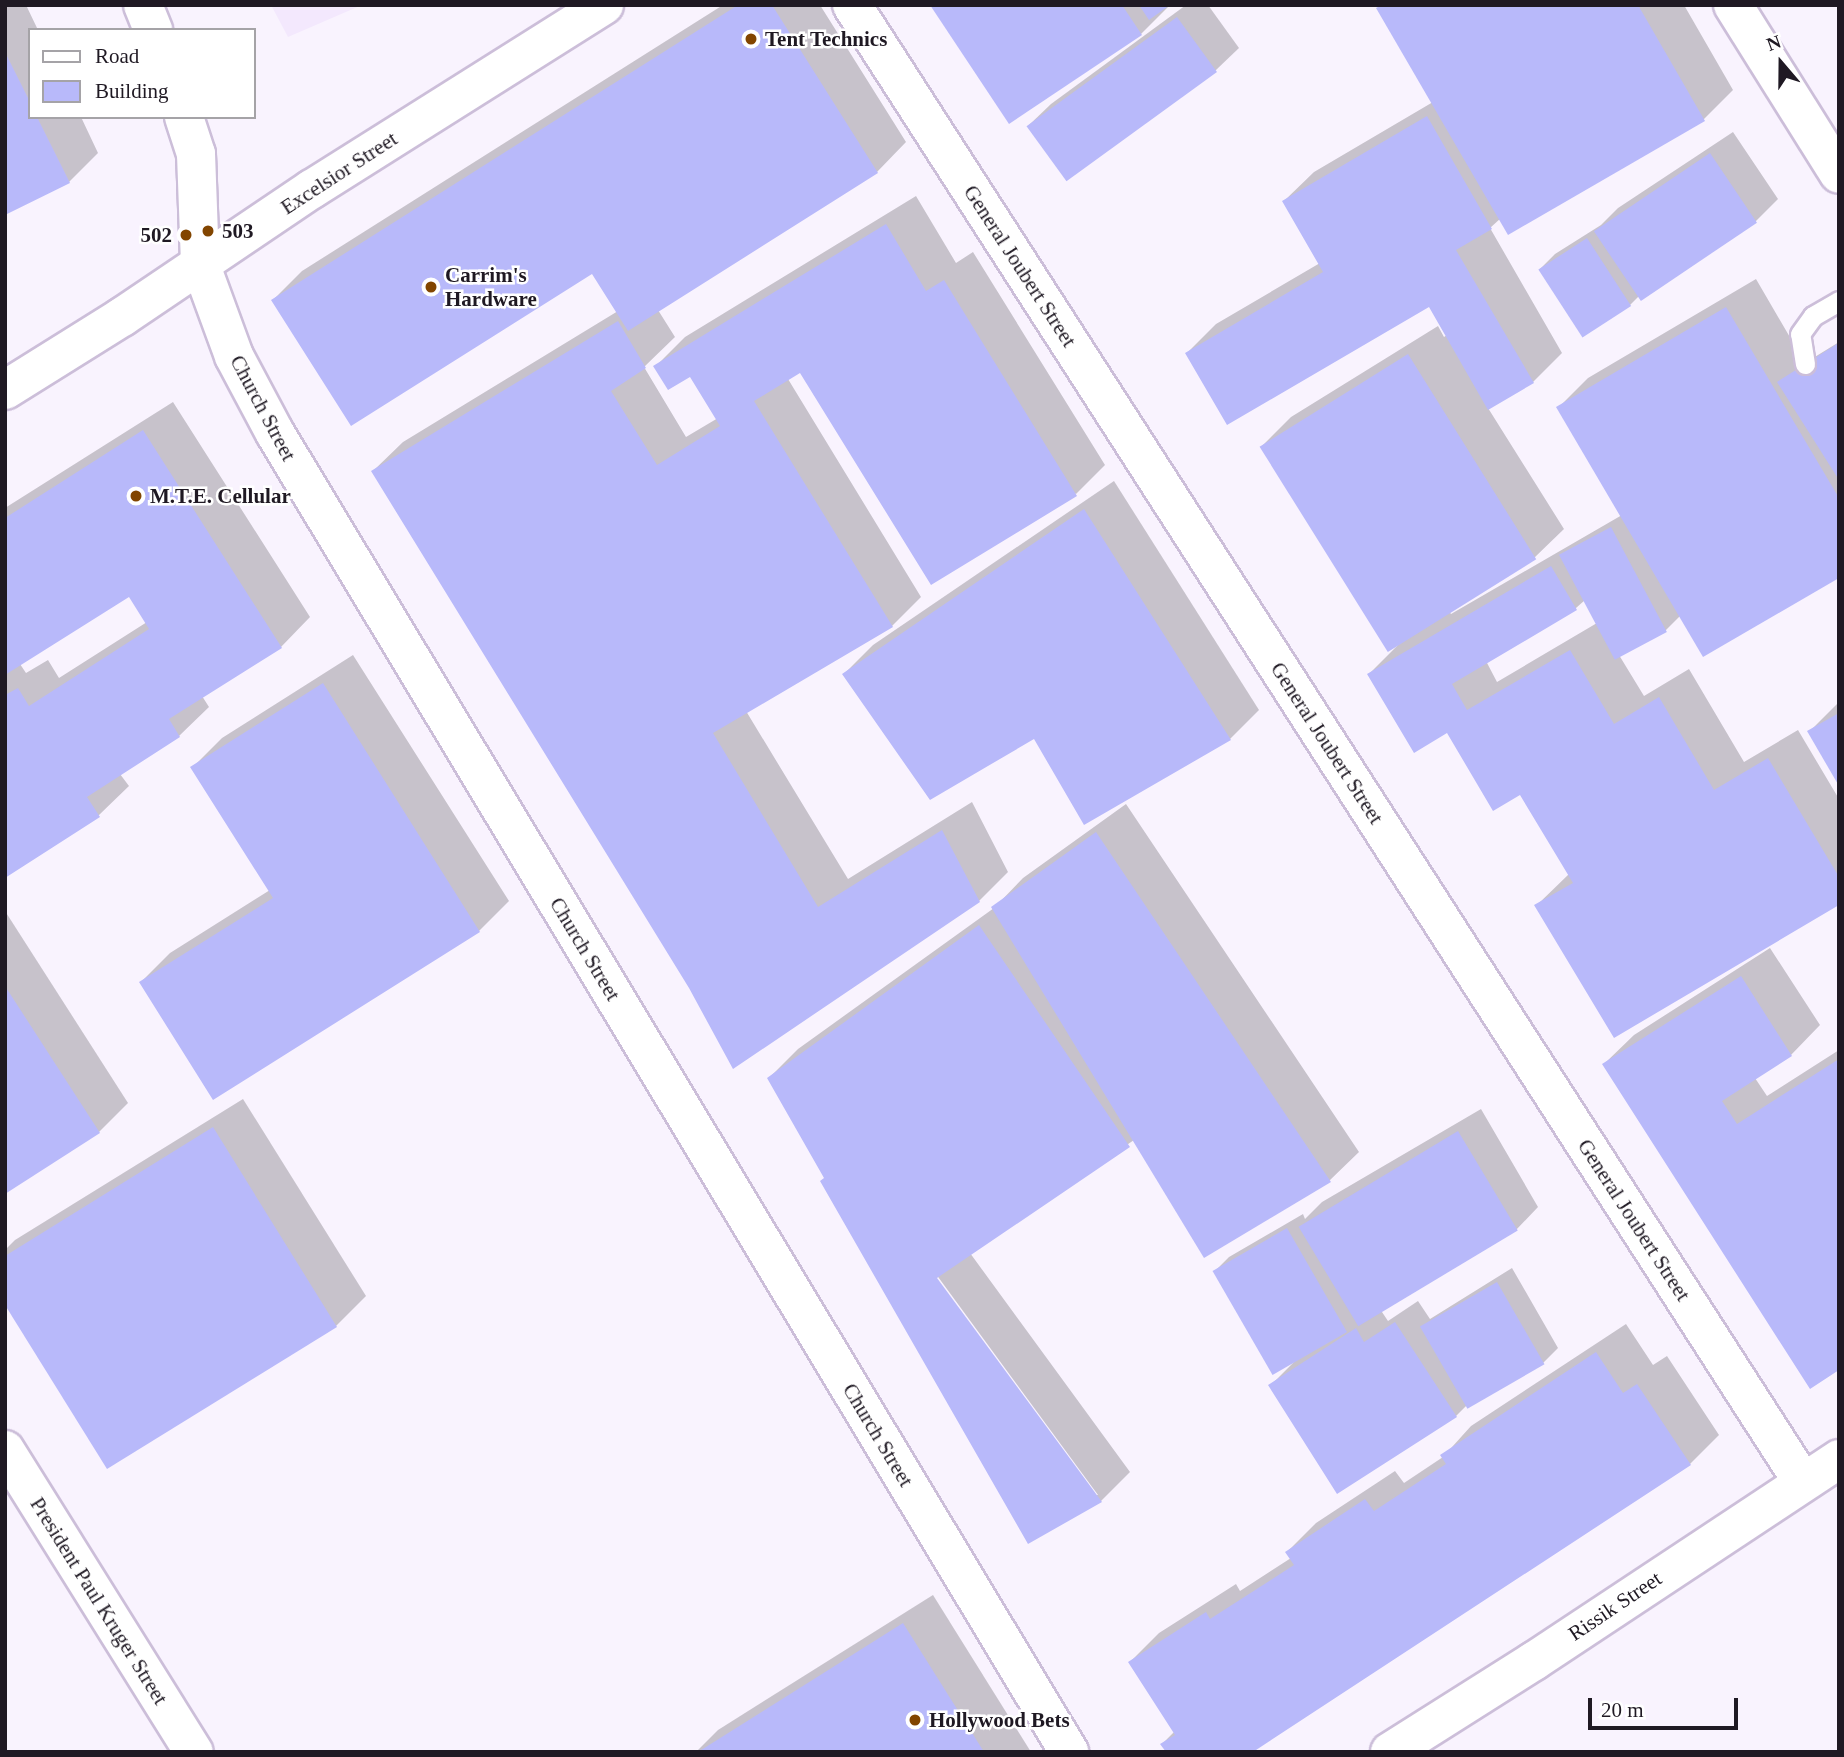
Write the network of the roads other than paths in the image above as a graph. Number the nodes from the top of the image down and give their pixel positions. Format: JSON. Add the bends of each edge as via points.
{"nodes":[{"id":1,"x":143,"y":5,"type":"edge"},
{"id":2,"x":604,"y":5,"type":"edge"},
{"id":3,"x":852,"y":5,"type":"edge"},
{"id":4,"x":1734,"y":5,"type":"edge"},
{"id":5,"x":152,"y":28,"type":"edge"},
{"id":6,"x":185,"y":119,"type":"edge"},
{"id":7,"x":1839,"y":174,"type":"edge"},
{"id":8,"x":200,"y":264,"type":"junction"},
{"id":9,"x":1839,"y":301,"type":"edge"},
{"id":10,"x":1805,"y":364,"type":"dead end"},
{"id":11,"x":5,"y":390,"type":"edge"},
{"id":12,"x":5,"y":1450,"type":"edge"},
{"id":13,"x":1839,"y":1458,"type":"edge"},
{"id":14,"x":1802,"y":1481,"type":"junction"},
{"id":15,"x":194,"y":1752,"type":"edge"},
{"id":16,"x":1069,"y":1752,"type":"edge"},
{"id":17,"x":1390,"y":1752,"type":"edge"}],
"edges":[{"from":1,"to":5,"type":"street"},
{"from":2,"to":8,"type":"street","name":"Excelsior Street"},
{"from":3,"to":14,"type":"street","name":"General Joubert Street"},
{"from":4,"to":7,"type":"street"},
{"from":6,"to":8,"type":"street","name":"Church Street","via":[[195,154]]},
{"from":8,"to":11,"type":"street","name":"Excelsior Street"},
{"from":8,"to":16,"type":"street","name":"Church Street","via":[[234,356],[275,433]]},
{"from":9,"to":10,"type":"lane","via":[[1813,316],[1800,334]]},
{"from":12,"to":15,"type":"street","name":"President Paul Kruger Street"},
{"from":13,"to":14,"type":"street","name":"Rissik Street"},
{"from":14,"to":17,"type":"street","name":"Rissik Street"}]}
